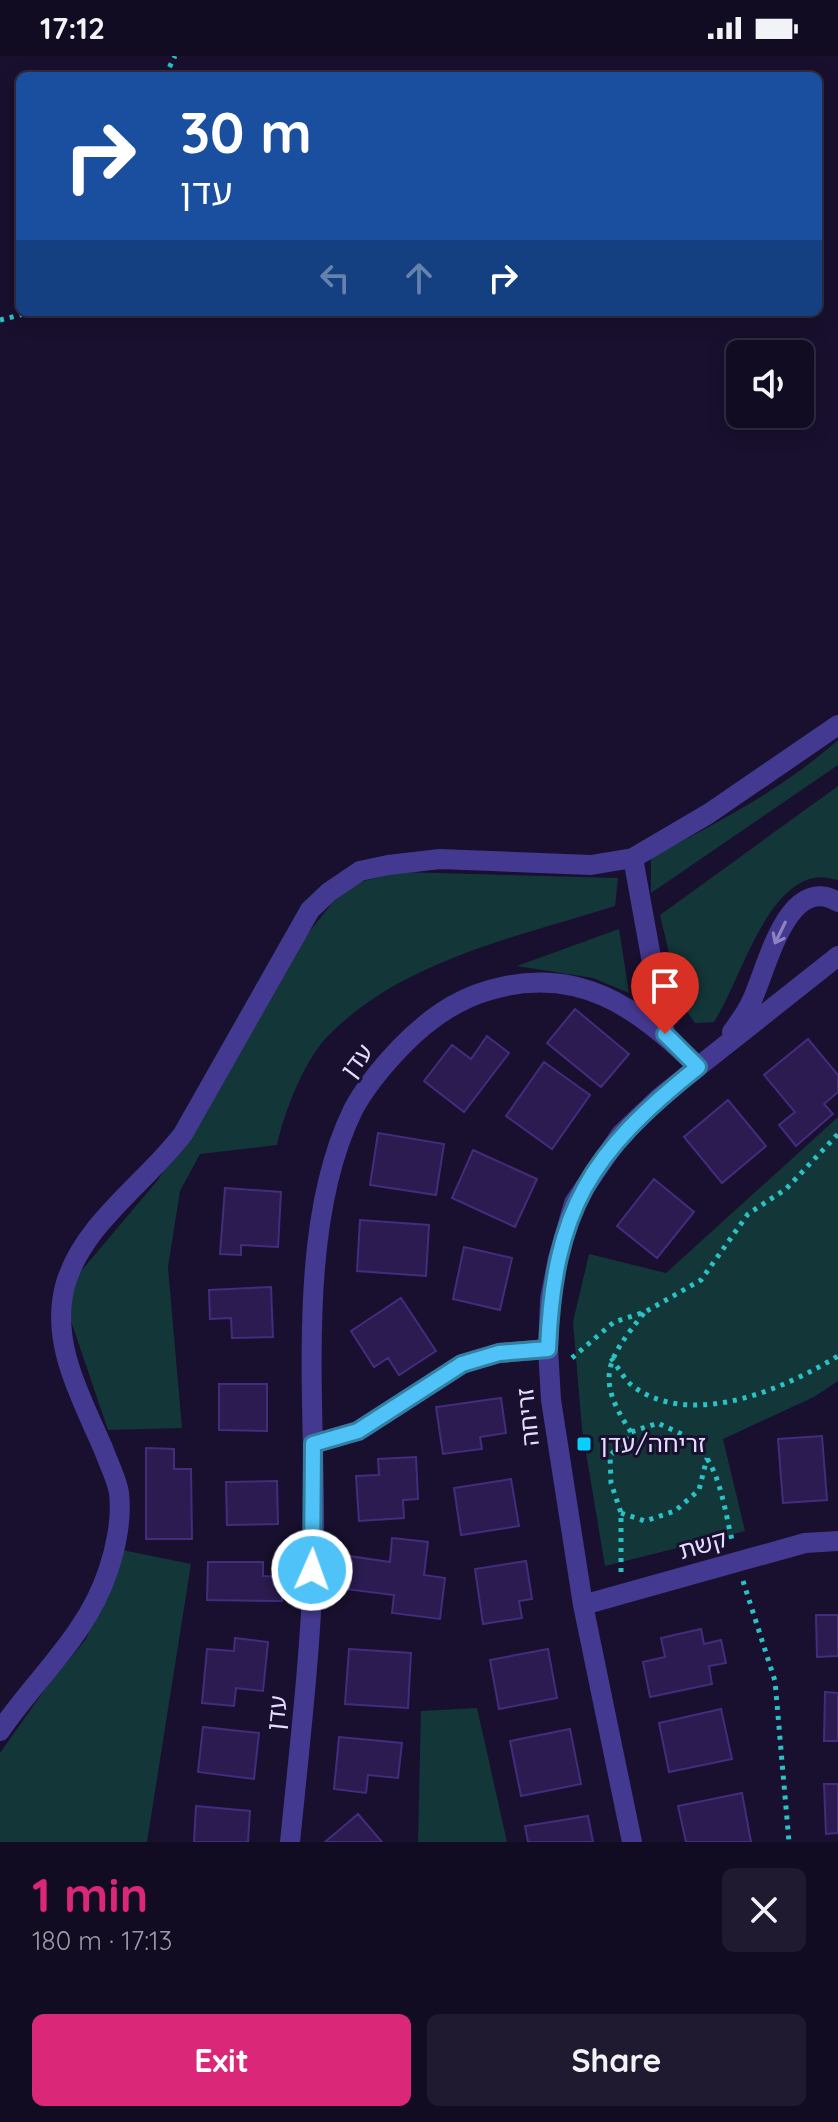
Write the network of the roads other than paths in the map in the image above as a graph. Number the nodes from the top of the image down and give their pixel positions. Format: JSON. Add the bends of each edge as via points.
{"nodes":[{"id":1,"x":838,"y":725,"type":"edge"},
{"id":2,"x":633,"y":858,"type":"junction"},
{"id":3,"x":838,"y":902,"type":"edge"},
{"id":4,"x":838,"y":956,"type":"edge"},
{"id":5,"x":665,"y":1034,"type":"junction"},
{"id":6,"x":720,"y":1049,"type":"junction"},
{"id":7,"x":698,"y":1067,"type":"junction"},
{"id":8,"x":548,"y":1349,"type":"junction"},
{"id":9,"x":313,"y":1444,"type":"junction"},
{"id":10,"x":838,"y":1541,"type":"edge"},
{"id":11,"x":583,"y":1605,"type":"junction"},
{"id":12,"x":0,"y":1731,"type":"edge"},
{"id":13,"x":290,"y":1842,"type":"edge"},
{"id":14,"x":632,"y":1842,"type":"edge"}],
"edges":[{"from":1,"to":2,"type":"street"},
{"from":2,"to":5,"type":"street"},
{"from":2,"to":12,"type":"street","via":[[591,865],[440,859],[388,865],[360,871],[310,910],[183,1134],[82,1248],[65,1285],[59,1324],[65,1352],[119,1491],[119,1521],[109,1570],[91,1614]]},
{"from":3,"to":6,"type":"street","one_way":true,"via":[[827,896],[805,899],[788,916],[751,1003]]},
{"from":4,"to":6,"type":"street","name":"זריחה"},
{"from":5,"to":7,"type":"street","name":"עדן"},
{"from":5,"to":9,"type":"street","name":"עדן","via":[[627,1005],[598,992],[554,983],[513,983],[461,998],[415,1032],[379,1070],[354,1109],[324,1204],[316,1286]]},
{"from":6,"to":7,"type":"street","name":"זריחה"},
{"from":7,"to":8,"type":"street","name":"זריחה","via":[[621,1134],[574,1203],[550,1299]]},
{"from":8,"to":9,"type":"street","via":[[499,1353],[462,1364],[358,1431]]},
{"from":8,"to":11,"type":"street","name":"זריחה"},
{"from":9,"to":13,"type":"street","name":"עדן","via":[[314,1542]]},
{"from":10,"to":11,"type":"street","name":"קשת","via":[[805,1543]]},
{"from":11,"to":14,"type":"street","name":"זריחה"}]}
